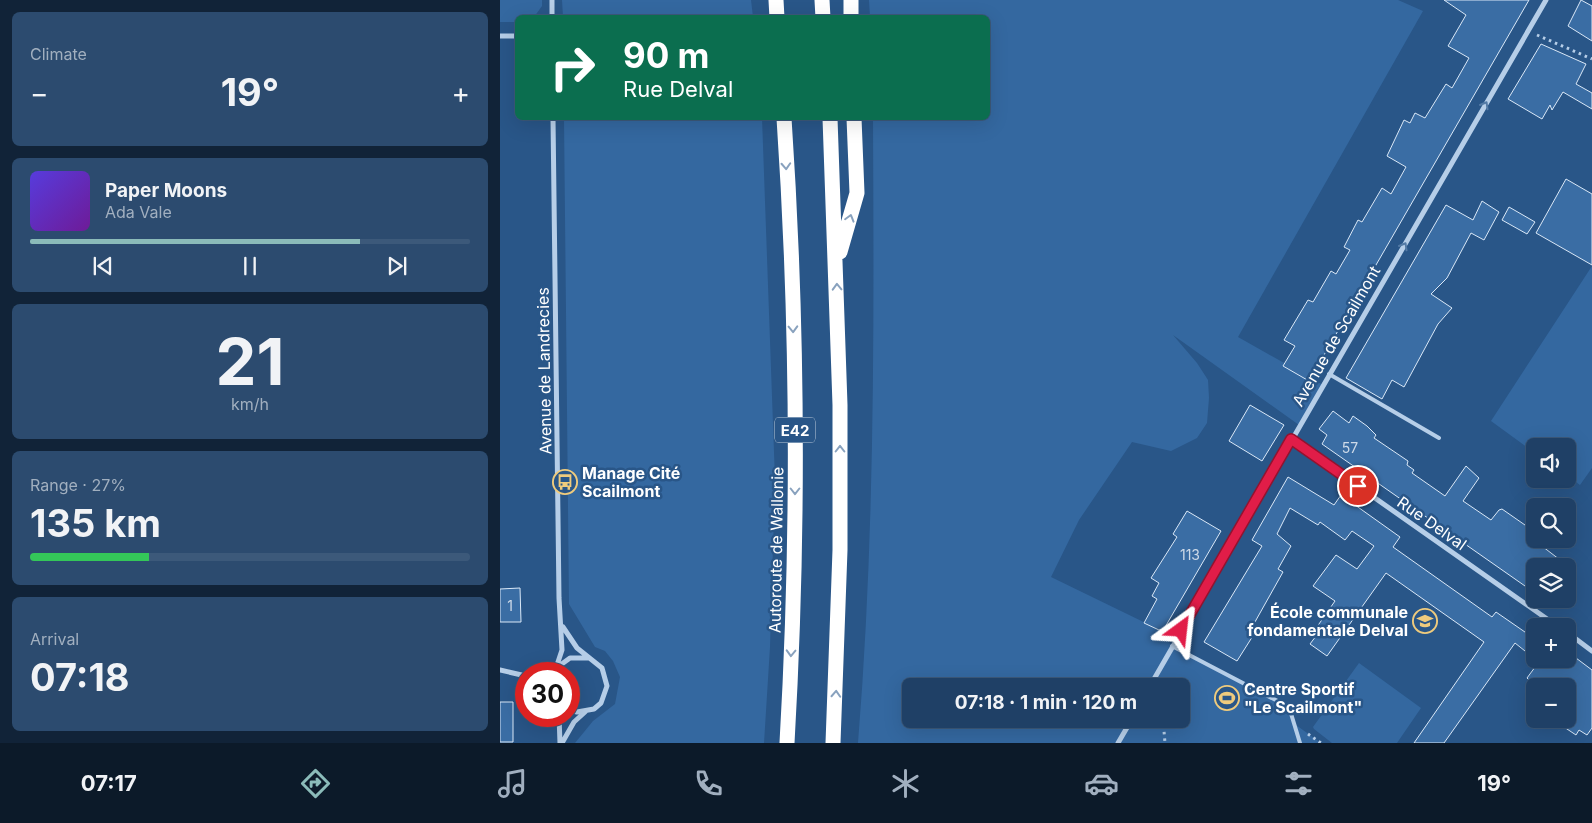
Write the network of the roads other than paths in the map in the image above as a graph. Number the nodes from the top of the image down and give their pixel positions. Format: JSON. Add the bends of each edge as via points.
{"nodes":[{"id":1,"x":552,"y":0,"type":"edge"},
{"id":2,"x":776,"y":0,"type":"edge"},
{"id":3,"x":822,"y":0,"type":"edge"},
{"id":4,"x":851,"y":0,"type":"edge"},
{"id":5,"x":1546,"y":0,"type":"edge"},
{"id":6,"x":552,"y":15,"type":"edge"},
{"id":7,"x":777,"y":15,"type":"edge"},
{"id":8,"x":823,"y":15,"type":"edge"},
{"id":9,"x":851,"y":15,"type":"edge"},
{"id":10,"x":500,"y":36,"type":"edge"},
{"id":11,"x":515,"y":36,"type":"edge"},
{"id":12,"x":554,"y":120,"type":"edge"},
{"id":13,"x":784,"y":120,"type":"edge"},
{"id":14,"x":830,"y":120,"type":"edge"},
{"id":15,"x":854,"y":120,"type":"edge"},
{"id":16,"x":836,"y":265,"type":"junction"},
{"id":17,"x":1329,"y":374,"type":"junction"},
{"id":18,"x":1440,"y":438,"type":"dead end"},
{"id":19,"x":1291,"y":439,"type":"junction"},
{"id":20,"x":1546,"y":618,"type":"edge"},
{"id":21,"x":561,"y":624,"type":"junction"},
{"id":22,"x":1576,"y":639,"type":"edge"},
{"id":23,"x":1172,"y":646,"type":"junction"},
{"id":24,"x":1592,"y":651,"type":"edge"},
{"id":25,"x":588,"y":658,"type":"junction"},
{"id":26,"x":558,"y":662,"type":"edge"},
{"id":27,"x":565,"y":662,"type":"edge"},
{"id":28,"x":500,"y":670,"type":"edge"},
{"id":29,"x":515,"y":673,"type":"edge"},
{"id":30,"x":1154,"y":678,"type":"edge"},
{"id":31,"x":580,"y":711,"type":"edge"},
{"id":32,"x":585,"y":712,"type":"junction"},
{"id":33,"x":560,"y":727,"type":"edge"},
{"id":34,"x":1127,"y":728,"type":"edge"},
{"id":35,"x":561,"y":743,"type":"edge"},
{"id":36,"x":787,"y":743,"type":"edge"},
{"id":37,"x":833,"y":743,"type":"edge"},
{"id":38,"x":1118,"y":743,"type":"edge"},
{"id":39,"x":1300,"y":743,"type":"edge"}],
"edges":[{"from":1,"to":6,"type":"street"},
{"from":2,"to":7,"type":"highway"},
{"from":3,"to":8,"type":"highway"},
{"from":4,"to":9,"type":"highway"},
{"from":17,"to":5,"type":"street","name":"Avenue de Scailmont","one_way":true},
{"from":10,"to":11,"type":"street"},
{"from":12,"to":21,"type":"street","name":"Avenue de Landrecies"},
{"from":13,"to":36,"type":"highway","name":"Autoroute de Wallonie","number":"E42","one_way":true,"via":[[795,407],[795,550]]},
{"from":14,"to":16,"type":"highway"},
{"from":16,"to":15,"type":"highway","one_way":true,"via":[[857,193]]},
{"from":37,"to":16,"type":"highway","one_way":true,"via":[[840,550]]},
{"from":17,"to":18,"type":"lane"},
{"from":17,"to":19,"type":"street","name":"Avenue de Scailmont"},
{"from":19,"to":20,"type":"street","name":"Rue Delval"},
{"from":19,"to":23,"type":"street","name":"Avenue de Scailmont"},
{"from":21,"to":25,"type":"street"},
{"from":21,"to":26,"type":"street","name":"Avenue de Landrecies","via":[[562,650]]},
{"from":22,"to":24,"type":"street"},
{"from":23,"to":30,"type":"street","name":"Avenue de Scailmont"},
{"from":23,"to":39,"type":"lane","via":[[1289,707]]},
{"from":25,"to":27,"type":"street","via":[[570,658]]},
{"from":25,"to":32,"type":"street","via":[[602,668],[607,686],[601,703]]},
{"from":28,"to":29,"type":"street"},
{"from":31,"to":32,"type":"street"},
{"from":32,"to":35,"type":"street","via":[[574,722]]},
{"from":33,"to":35,"type":"street"},
{"from":34,"to":38,"type":"street"}]}
